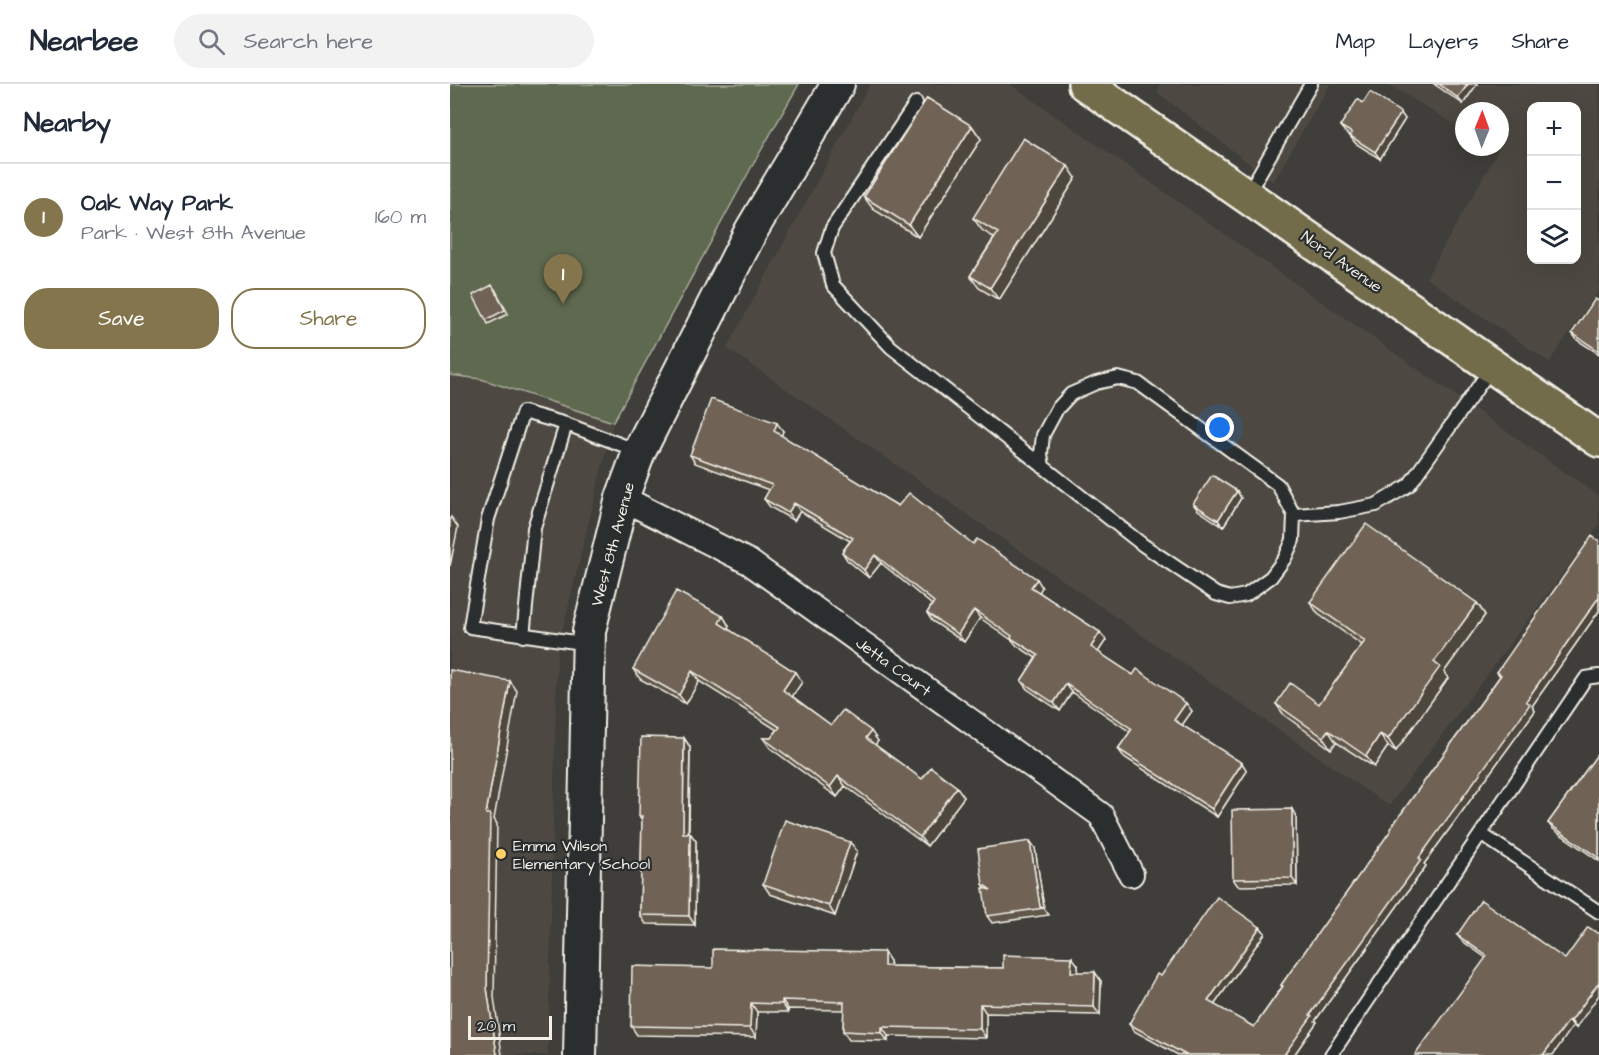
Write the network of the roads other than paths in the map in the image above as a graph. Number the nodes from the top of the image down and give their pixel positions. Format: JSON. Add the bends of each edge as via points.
{"nodes":[{"id":1,"x":838,"y":84,"type":"edge"},
{"id":2,"x":1085,"y":84,"type":"edge"},
{"id":3,"x":1311,"y":84,"type":"edge"},
{"id":4,"x":916,"y":103,"type":"dead end"},
{"id":5,"x":1246,"y":195,"type":"junction"},
{"id":6,"x":1493,"y":366,"type":"junction"},
{"id":7,"x":566,"y":424,"type":"junction"},
{"id":8,"x":1599,"y":440,"type":"edge"},
{"id":9,"x":639,"y":452,"type":"junction"},
{"id":10,"x":1043,"y":467,"type":"junction"},
{"id":11,"x":622,"y":498,"type":"junction"},
{"id":12,"x":1294,"y":515,"type":"junction"},
{"id":13,"x":523,"y":636,"type":"junction"},
{"id":14,"x":589,"y":644,"type":"junction"},
{"id":15,"x":1599,"y":676,"type":"edge"},
{"id":16,"x":1481,"y":834,"type":"junction"},
{"id":17,"x":1131,"y":874,"type":"dead end"},
{"id":18,"x":1599,"y":912,"type":"edge"},
{"id":19,"x":580,"y":1055,"type":"edge"},
{"id":20,"x":1331,"y":1055,"type":"edge"}],
"edges":[{"from":1,"to":9,"type":"street","name":"West 8th Avenue","via":[[751,231]]},
{"from":2,"to":5,"type":"main road","name":"Nord Avenue"},
{"from":3,"to":5,"type":"lane"},
{"from":4,"to":10,"type":"lane","via":[[832,228],[824,253],[833,285],[891,347]]},
{"from":5,"to":6,"type":"main road","name":"Nord Avenue"},
{"from":6,"to":8,"type":"main road","name":"Nord Avenue"},
{"from":6,"to":12,"type":"lane","via":[[1409,485],[1376,505],[1339,513]]},
{"from":7,"to":9,"type":"lane"},
{"from":7,"to":13,"type":"lane","via":[[534,528]]},
{"from":7,"to":13,"type":"lane","via":[[524,412],[488,519],[470,627]]},
{"from":9,"to":11,"type":"street","name":"West 8th Avenue"},
{"from":10,"to":12,"type":"lane","via":[[1143,545],[1216,594],[1230,598],[1245,596],[1261,586],[1286,558],[1293,540]]},
{"from":10,"to":12,"type":"lane","via":[[1043,435],[1057,409],[1071,394],[1095,382],[1118,378],[1138,383],[1278,485]]},
{"from":11,"to":14,"type":"street","name":"West 8th Avenue"},
{"from":11,"to":17,"type":"street","name":"Jetta Court","via":[[749,562],[1101,815]]},
{"from":13,"to":14,"type":"lane"},
{"from":14,"to":19,"type":"street","name":"West 8th Avenue"},
{"from":15,"to":16,"type":"lane","via":[[1587,678]]},
{"from":16,"to":18,"type":"lane"},
{"from":16,"to":20,"type":"lane"}]}
